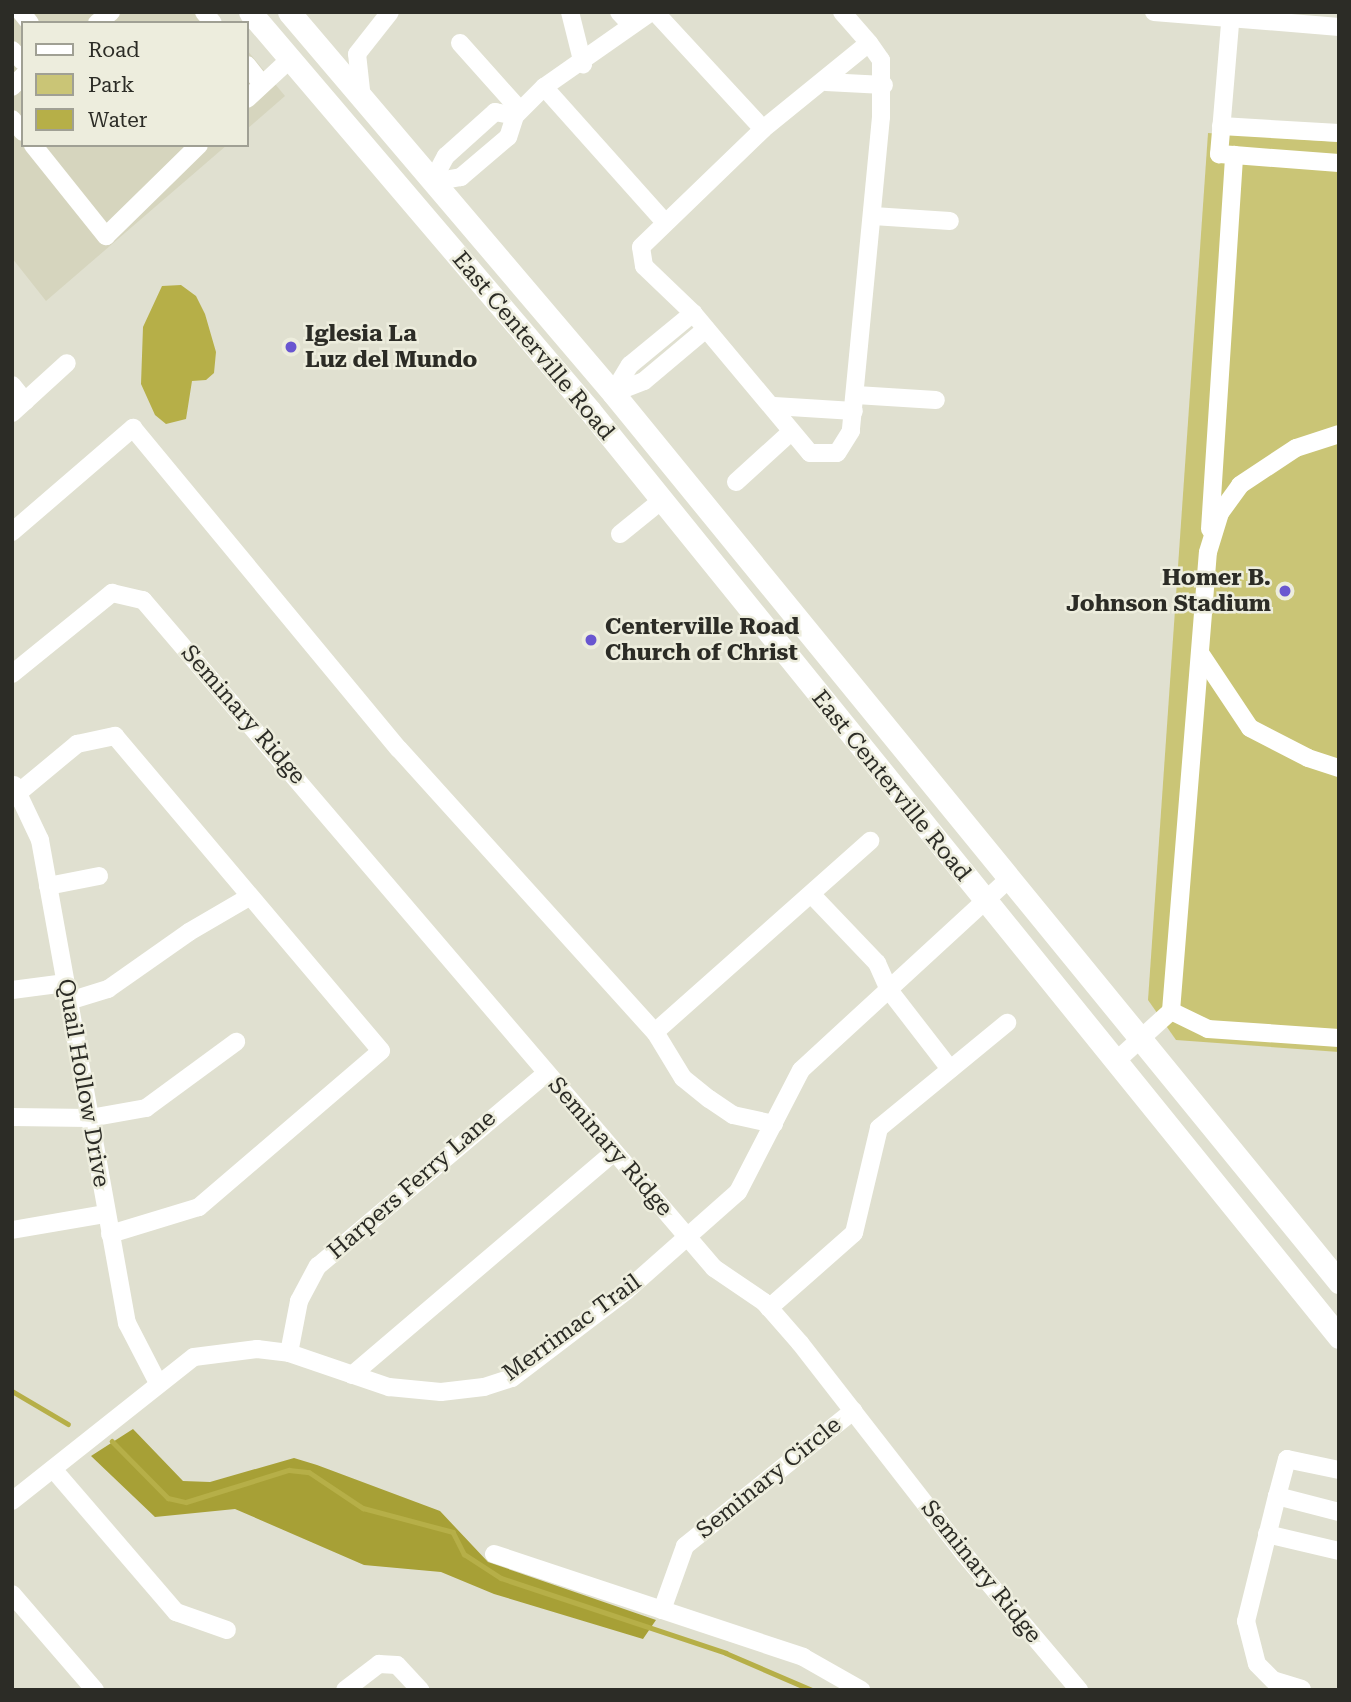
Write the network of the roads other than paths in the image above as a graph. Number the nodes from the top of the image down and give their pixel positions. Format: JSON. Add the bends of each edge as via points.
{"nodes":[{"id":1,"x":250,"y":12,"type":"edge"},
{"id":2,"x":289,"y":12,"type":"edge"},
{"id":3,"x":390,"y":12,"type":"edge"},
{"id":4,"x":570,"y":12,"type":"edge"},
{"id":5,"x":653,"y":12,"type":"edge"},
{"id":6,"x":842,"y":12,"type":"edge"},
{"id":7,"x":1154,"y":12,"type":"edge"},
{"id":8,"x":1230,"y":15,"type":"edge"},
{"id":9,"x":625,"y":19,"type":"edge"},
{"id":10,"x":1339,"y":27,"type":"edge"},
{"id":11,"x":460,"y":43,"type":"dead end"},
{"id":12,"x":869,"y":43,"type":"junction"},
{"id":13,"x":290,"y":59,"type":"junction"},
{"id":14,"x":583,"y":64,"type":"junction"},
{"id":15,"x":248,"y":66,"type":"edge"},
{"id":16,"x":826,"y":82,"type":"junction"},
{"id":17,"x":262,"y":84,"type":"junction"},
{"id":18,"x":884,"y":85,"type":"junction"},
{"id":19,"x":544,"y":87,"type":"junction"},
{"id":20,"x":248,"y":98,"type":"edge"},
{"id":21,"x":362,"y":99,"type":"junction"},
{"id":22,"x":517,"y":113,"type":"junction"},
{"id":23,"x":763,"y":129,"type":"junction"},
{"id":24,"x":1221,"y":130,"type":"junction"},
{"id":25,"x":1339,"y":133,"type":"edge"},
{"id":26,"x":35,"y":147,"type":"edge"},
{"id":27,"x":197,"y":147,"type":"edge"},
{"id":28,"x":1234,"y":155,"type":"junction"},
{"id":29,"x":1339,"y":163,"type":"edge"},
{"id":30,"x":432,"y":182,"type":"junction"},
{"id":31,"x":412,"y":202,"type":"junction"},
{"id":32,"x":873,"y":216,"type":"junction"},
{"id":33,"x":664,"y":221,"type":"junction"},
{"id":34,"x":950,"y":221,"type":"dead end"},
{"id":35,"x":693,"y":313,"type":"junction"},
{"id":36,"x":706,"y":329,"type":"junction"},
{"id":37,"x":67,"y":362,"type":"dead end"},
{"id":38,"x":12,"y":385,"type":"edge"},
{"id":39,"x":613,"y":393,"type":"junction"},
{"id":40,"x":936,"y":400,"type":"dead end"},
{"id":41,"x":855,"y":403,"type":"junction"},
{"id":42,"x":774,"y":406,"type":"junction"},
{"id":43,"x":19,"y":407,"type":"edge"},
{"id":44,"x":590,"y":411,"type":"junction"},
{"id":45,"x":791,"y":432,"type":"junction"},
{"id":46,"x":1339,"y":434,"type":"edge"},
{"id":47,"x":736,"y":482,"type":"dead end"},
{"id":48,"x":662,"y":500,"type":"junction"},
{"id":49,"x":12,"y":531,"type":"edge"},
{"id":50,"x":620,"y":534,"type":"dead end"},
{"id":51,"x":1208,"y":552,"type":"junction"},
{"id":52,"x":807,"y":631,"type":"junction"},
{"id":53,"x":783,"y":652,"type":"junction"},
{"id":54,"x":1200,"y":653,"type":"junction"},
{"id":55,"x":12,"y":674,"type":"edge"},
{"id":56,"x":1339,"y":768,"type":"edge"},
{"id":57,"x":14,"y":791,"type":"edge"},
{"id":58,"x":870,"y":841,"type":"dead end"},
{"id":59,"x":99,"y":876,"type":"dead end"},
{"id":60,"x":1009,"y":878,"type":"junction"},
{"id":61,"x":48,"y":886,"type":"junction"},
{"id":62,"x":812,"y":894,"type":"junction"},
{"id":63,"x":249,"y":897,"type":"junction"},
{"id":64,"x":985,"y":902,"type":"junction"},
{"id":65,"x":12,"y":990,"type":"edge"},
{"id":66,"x":889,"y":990,"type":"junction"},
{"id":67,"x":67,"y":992,"type":"junction"},
{"id":68,"x":1171,"y":1012,"type":"junction"},
{"id":69,"x":1007,"y":1023,"type":"dead end"},
{"id":70,"x":655,"y":1032,"type":"junction"},
{"id":71,"x":1339,"y":1038,"type":"edge"},
{"id":72,"x":1141,"y":1041,"type":"junction"},
{"id":73,"x":236,"y":1042,"type":"dead end"},
{"id":74,"x":1115,"y":1062,"type":"junction"},
{"id":75,"x":950,"y":1069,"type":"junction"},
{"id":76,"x":546,"y":1073,"type":"junction"},
{"id":77,"x":12,"y":1117,"type":"edge"},
{"id":78,"x":90,"y":1118,"type":"junction"},
{"id":79,"x":774,"y":1124,"type":"junction"},
{"id":80,"x":614,"y":1152,"type":"junction"},
{"id":81,"x":106,"y":1214,"type":"junction"},
{"id":82,"x":12,"y":1230,"type":"edge"},
{"id":83,"x":110,"y":1234,"type":"junction"},
{"id":84,"x":689,"y":1239,"type":"junction"},
{"id":85,"x":1339,"y":1282,"type":"edge"},
{"id":86,"x":769,"y":1308,"type":"junction"},
{"id":87,"x":1339,"y":1337,"type":"edge"},
{"id":88,"x":289,"y":1353,"type":"junction"},
{"id":89,"x":352,"y":1375,"type":"junction"},
{"id":90,"x":158,"y":1383,"type":"junction"},
{"id":91,"x":853,"y":1411,"type":"junction"},
{"id":92,"x":53,"y":1469,"type":"junction"},
{"id":93,"x":1339,"y":1470,"type":"edge"},
{"id":94,"x":1277,"y":1496,"type":"junction"},
{"id":95,"x":12,"y":1501,"type":"edge"},
{"id":96,"x":1339,"y":1512,"type":"edge"},
{"id":97,"x":1267,"y":1534,"type":"junction"},
{"id":98,"x":1339,"y":1551,"type":"edge"},
{"id":99,"x":494,"y":1554,"type":"dead end"},
{"id":100,"x":12,"y":1594,"type":"edge"},
{"id":101,"x":662,"y":1610,"type":"junction"},
{"id":102,"x":227,"y":1630,"type":"dead end"},
{"id":103,"x":1303,"y":1689,"type":"edge"},
{"id":104,"x":95,"y":1690,"type":"edge"},
{"id":105,"x":345,"y":1690,"type":"edge"},
{"id":106,"x":420,"y":1690,"type":"edge"},
{"id":107,"x":861,"y":1690,"type":"edge"},
{"id":108,"x":1079,"y":1690,"type":"edge"}],
"edges":[{"from":1,"to":13,"type":"main road","name":"East Centerville Road"},
{"from":2,"to":21,"type":"main road","name":"East Centerville Road"},
{"from":3,"to":21,"type":"street","via":[[357,54]]},
{"from":4,"to":14,"type":"street"},
{"from":5,"to":9,"type":"street"},
{"from":5,"to":23,"type":"street"},
{"from":6,"to":12,"type":"street"},
{"from":7,"to":8,"type":"street"},
{"from":8,"to":10,"type":"street"},
{"from":8,"to":24,"type":"street"},
{"from":9,"to":14,"type":"street"},
{"from":11,"to":22,"type":"street"},
{"from":12,"to":16,"type":"street"},
{"from":12,"to":18,"type":"street","via":[[881,60]]},
{"from":13,"to":17,"type":"street"},
{"from":13,"to":31,"type":"main road","name":"East Centerville Road"},
{"from":14,"to":19,"type":"street"},
{"from":15,"to":17,"type":"street"},
{"from":16,"to":18,"type":"street"},
{"from":16,"to":23,"type":"street"},
{"from":17,"to":20,"type":"street"},
{"from":18,"to":32,"type":"street"},
{"from":19,"to":22,"type":"street"},
{"from":19,"to":33,"type":"street"},
{"from":21,"to":30,"type":"main road","name":"East Centerville Road"},
{"from":22,"to":30,"type":"street","via":[[508,137],[461,177]]},
{"from":22,"to":30,"type":"street","via":[[495,111],[446,156]]},
{"from":23,"to":33,"type":"street"},
{"from":24,"to":25,"type":"street"},
{"from":24,"to":28,"type":"street","via":[[1219,154]]},
{"from":26,"to":27,"type":"street","via":[[106,236]]},
{"from":28,"to":29,"type":"street"},
{"from":28,"to":51,"type":"street"},
{"from":30,"to":31,"type":"main road"},
{"from":30,"to":39,"type":"main road","name":"East Centerville Road"},
{"from":31,"to":44,"type":"main road","name":"East Centerville Road"},
{"from":32,"to":34,"type":"street"},
{"from":32,"to":41,"type":"street"},
{"from":33,"to":35,"type":"street","via":[[641,247],[644,266]]},
{"from":35,"to":36,"type":"street"},
{"from":35,"to":39,"type":"street","via":[[630,365]]},
{"from":36,"to":39,"type":"street","via":[[644,381]]},
{"from":36,"to":42,"type":"street"},
{"from":37,"to":43,"type":"street"},
{"from":38,"to":43,"type":"street"},
{"from":39,"to":44,"type":"main road"},
{"from":39,"to":52,"type":"main road","name":"East Centerville Road"},
{"from":40,"to":41,"type":"street"},
{"from":41,"to":42,"type":"street"},
{"from":41,"to":45,"type":"street","via":[[851,431],[837,453],[810,453]]},
{"from":42,"to":45,"type":"street"},
{"from":44,"to":48,"type":"main road","name":"East Centerville Road"},
{"from":45,"to":47,"type":"street"},
{"from":46,"to":51,"type":"street","via":[[1296,448],[1240,485],[1220,513]]},
{"from":48,"to":50,"type":"street"},
{"from":48,"to":53,"type":"main road","name":"East Centerville Road"},
{"from":49,"to":70,"type":"street","via":[[133,428],[398,749]]},
{"from":51,"to":54,"type":"street"},
{"from":52,"to":53,"type":"main road"},
{"from":52,"to":60,"type":"main road","name":"East Centerville Road"},
{"from":53,"to":64,"type":"main road","name":"East Centerville Road"},
{"from":54,"to":56,"type":"street","via":[[1250,728]]},
{"from":54,"to":68,"type":"street"},
{"from":55,"to":76,"type":"street","name":"Seminary Ridge","via":[[112,593],[143,600]]},
{"from":57,"to":61,"type":"street","name":"Quail Hollow Drive","via":[[40,840]]},
{"from":57,"to":63,"type":"street","via":[[77,744],[115,737]]},
{"from":58,"to":62,"type":"street"},
{"from":59,"to":61,"type":"street"},
{"from":60,"to":64,"type":"street","name":"Merrimac Trail"},
{"from":60,"to":72,"type":"main road","name":"East Centerville Road"},
{"from":61,"to":67,"type":"street","name":"Quail Hollow Drive"},
{"from":62,"to":66,"type":"street","via":[[877,963]]},
{"from":62,"to":70,"type":"street"},
{"from":63,"to":67,"type":"street","via":[[108,989]]},
{"from":63,"to":83,"type":"street","via":[[382,1051],[199,1207]]},
{"from":64,"to":66,"type":"street","name":"Merrimac Trail"},
{"from":64,"to":74,"type":"main road","name":"East Centerville Road"},
{"from":65,"to":67,"type":"street"},
{"from":66,"to":75,"type":"street"},
{"from":66,"to":79,"type":"street","name":"Merrimac Trail","via":[[801,1070]]},
{"from":67,"to":78,"type":"street","name":"Quail Hollow Drive"},
{"from":68,"to":71,"type":"street","via":[[1208,1029]]},
{"from":68,"to":72,"type":"street"},
{"from":69,"to":75,"type":"street"},
{"from":70,"to":79,"type":"street","via":[[683,1078],[709,1099],[733,1115]]},
{"from":72,"to":74,"type":"street"},
{"from":72,"to":85,"type":"main road","name":"East Centerville Road"},
{"from":73,"to":78,"type":"street","via":[[146,1108]]},
{"from":74,"to":87,"type":"main road","name":"East Centerville Road"},
{"from":75,"to":86,"type":"street","via":[[879,1128],[863,1211],[854,1233]]},
{"from":76,"to":80,"type":"street","name":"Seminary Ridge"},
{"from":76,"to":88,"type":"street","name":"Harpers Ferry Lane","via":[[318,1266],[299,1301]]},
{"from":77,"to":78,"type":"street"},
{"from":78,"to":81,"type":"street","name":"Quail Hollow Drive"},
{"from":79,"to":84,"type":"street","name":"Merrimac Trail","via":[[738,1192]]},
{"from":80,"to":84,"type":"street","name":"Seminary Ridge"},
{"from":80,"to":89,"type":"street"},
{"from":81,"to":82,"type":"street"},
{"from":81,"to":83,"type":"street","name":"Quail Hollow Drive"},
{"from":83,"to":90,"type":"street","name":"Quail Hollow Drive","via":[[127,1323]]},
{"from":84,"to":86,"type":"street","name":"Seminary Ridge","via":[[714,1268]]},
{"from":84,"to":89,"type":"street","name":"Merrimac Trail","via":[[512,1378],[441,1392],[388,1387]]},
{"from":86,"to":91,"type":"street","name":"Seminary Ridge"},
{"from":88,"to":89,"type":"street","name":"Merrimac Trail"},
{"from":88,"to":90,"type":"street","name":"Merrimac Trail","via":[[257,1349],[194,1357]]},
{"from":90,"to":92,"type":"street","name":"Merrimac Trail"},
{"from":91,"to":101,"type":"street","name":"Seminary Circle","via":[[685,1546]]},
{"from":91,"to":108,"type":"street","name":"Seminary Ridge"},
{"from":92,"to":95,"type":"street","name":"Merrimac Trail"},
{"from":92,"to":102,"type":"street","via":[[176,1612]]},
{"from":93,"to":94,"type":"street","via":[[1287,1459]]},
{"from":94,"to":96,"type":"street"},
{"from":94,"to":97,"type":"street"},
{"from":97,"to":98,"type":"street"},
{"from":97,"to":103,"type":"street","via":[[1245,1621],[1249,1644],[1257,1664],[1273,1680]]},
{"from":99,"to":101,"type":"street"},
{"from":100,"to":104,"type":"street"},
{"from":101,"to":107,"type":"street","via":[[803,1657]]},
{"from":105,"to":106,"type":"street","via":[[379,1664],[397,1665]]}]}
